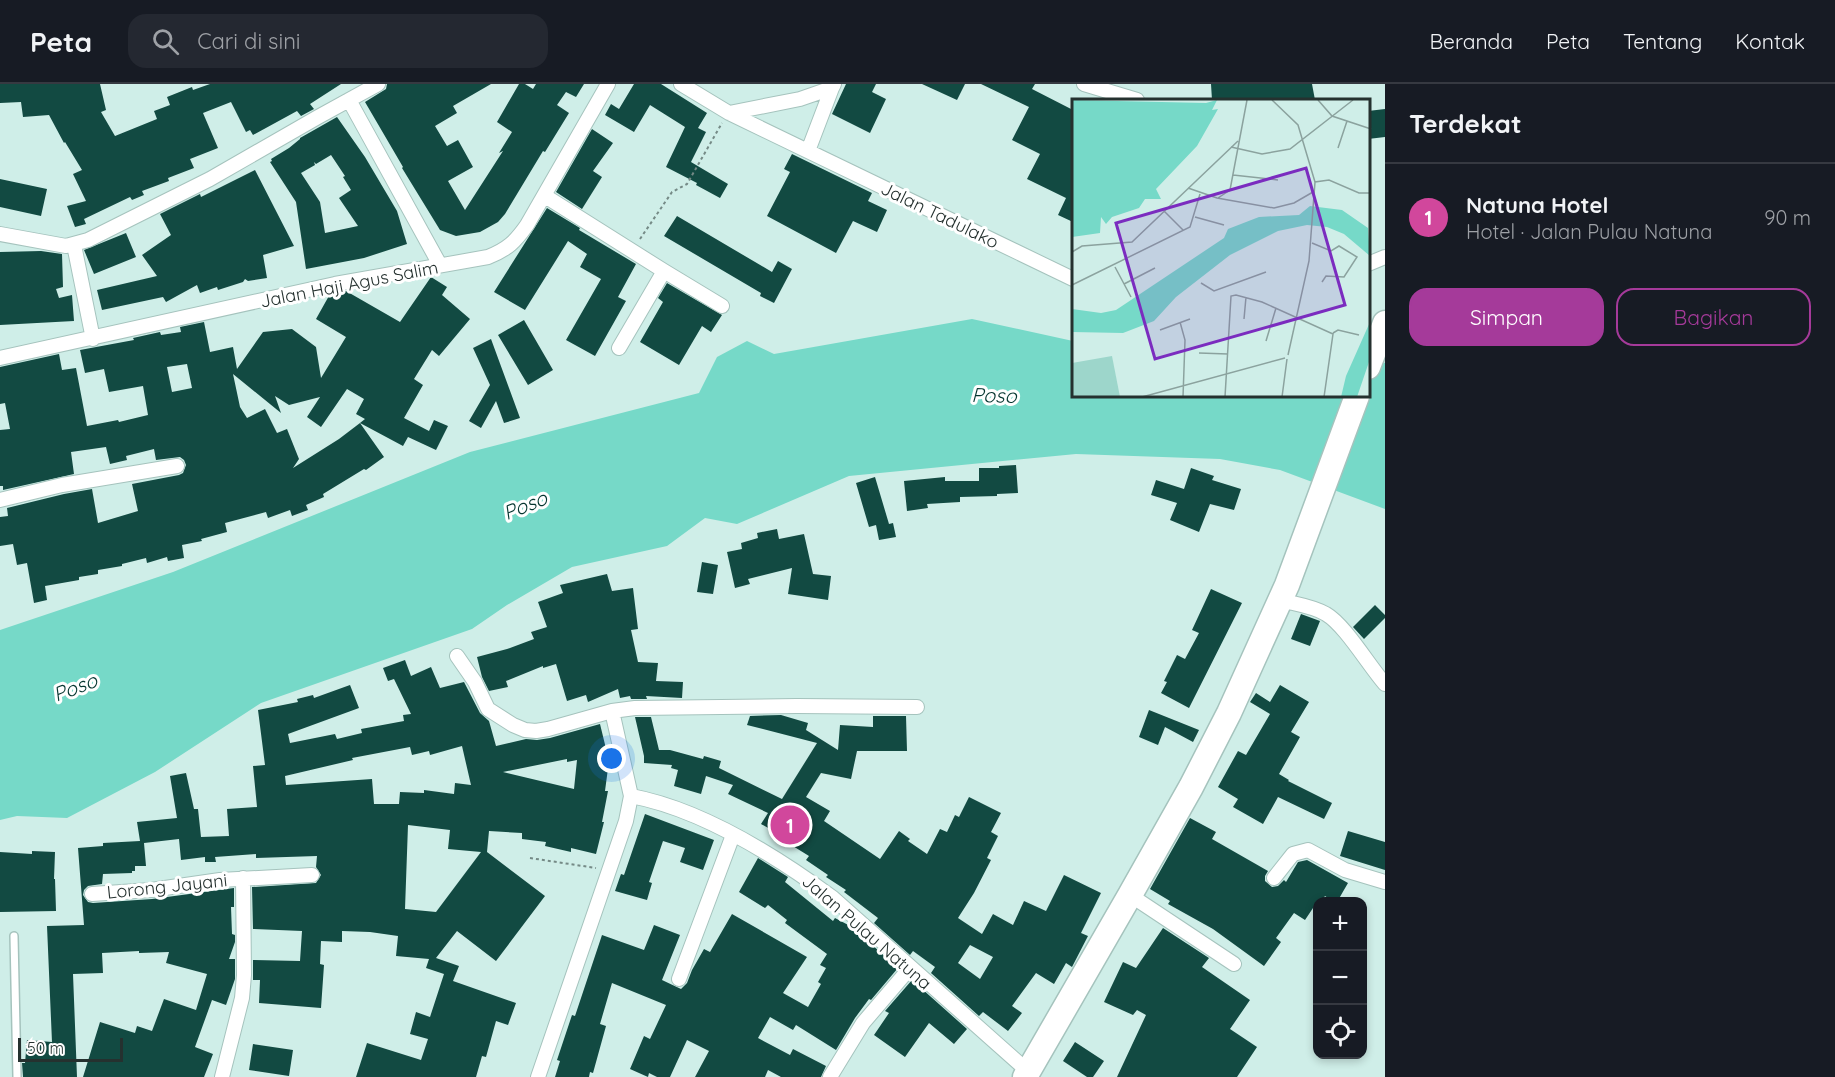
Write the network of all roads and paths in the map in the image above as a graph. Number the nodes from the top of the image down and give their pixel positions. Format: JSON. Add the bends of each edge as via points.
{"nodes":[{"id":1,"x":378,"y":84,"type":"edge"},
{"id":2,"x":608,"y":84,"type":"edge"},
{"id":3,"x":681,"y":84,"type":"edge"},
{"id":4,"x":1084,"y":84,"type":"edge"},
{"id":5,"x":833,"y":86,"type":"edge"},
{"id":6,"x":1134,"y":99,"type":"edge"},
{"id":7,"x":349,"y":100,"type":"junction"},
{"id":8,"x":729,"y":113,"type":"junction"},
{"id":9,"x":808,"y":151,"type":"junction"},
{"id":10,"x":545,"y":196,"type":"junction"},
{"id":11,"x":0,"y":234,"type":"edge"},
{"id":12,"x":74,"y":245,"type":"junction"},
{"id":13,"x":632,"y":250,"type":"junction"},
{"id":14,"x":1385,"y":257,"type":"edge"},
{"id":15,"x":1370,"y":263,"type":"edge"},
{"id":16,"x":440,"y":265,"type":"junction"},
{"id":17,"x":664,"y":271,"type":"junction"},
{"id":18,"x":1072,"y":279,"type":"edge"},
{"id":19,"x":722,"y":306,"type":"dead end"},
{"id":20,"x":1385,"y":322,"type":"edge"},
{"id":21,"x":93,"y":339,"type":"junction"},
{"id":22,"x":619,"y":348,"type":"dead end"},
{"id":23,"x":0,"y":358,"type":"edge"},
{"id":24,"x":1370,"y":362,"type":"edge"},
{"id":25,"x":1357,"y":398,"type":"edge"},
{"id":26,"x":177,"y":466,"type":"dead end"},
{"id":27,"x":0,"y":500,"type":"edge"},
{"id":28,"x":1284,"y":592,"type":"junction"},
{"id":29,"x":457,"y":656,"type":"dead end"},
{"id":30,"x":1385,"y":684,"type":"edge"},
{"id":31,"x":917,"y":707,"type":"dead end"},
{"id":32,"x":612,"y":711,"type":"junction"},
{"id":33,"x":631,"y":796,"type":"junction"},
{"id":34,"x":733,"y":835,"type":"junction"},
{"id":35,"x":530,"y":858,"type":"dead end"},
{"id":36,"x":609,"y":870,"type":"junction"},
{"id":37,"x":312,"y":875,"type":"dead end"},
{"id":38,"x":243,"y":878,"type":"junction"},
{"id":39,"x":1274,"y":878,"type":"dead end"},
{"id":40,"x":1385,"y":882,"type":"edge"},
{"id":41,"x":92,"y":894,"type":"dead end"},
{"id":42,"x":1130,"y":895,"type":"junction"},
{"id":43,"x":14,"y":936,"type":"dead end"},
{"id":44,"x":1234,"y":964,"type":"dead end"},
{"id":45,"x":910,"y":968,"type":"junction"},
{"id":46,"x":679,"y":979,"type":"dead end"},
{"id":47,"x":1029,"y":1075,"type":"edge"},
{"id":48,"x":17,"y":1077,"type":"edge"},
{"id":49,"x":222,"y":1077,"type":"edge"},
{"id":50,"x":538,"y":1077,"type":"edge"},
{"id":51,"x":830,"y":1077,"type":"edge"}],
"edges":[{"from":1,"to":7,"type":"street"},
{"from":2,"to":10,"type":"street","name":"Jalan Haji Agus Salim"},
{"from":3,"to":8,"type":"street"},
{"from":4,"to":6,"type":"street"},
{"from":5,"to":8,"type":"street","via":[[800,99]]},
{"from":5,"to":9,"type":"street"},
{"from":7,"to":12,"type":"street","via":[[210,179]]},
{"from":7,"to":16,"type":"street"},
{"from":8,"to":9,"type":"street","name":"Jalan Tadulako"},
{"from":8,"to":13,"type":"path","via":[[687,184],[672,192]]},
{"from":9,"to":18,"type":"street","name":"Jalan Tadulako"},
{"from":10,"to":13,"type":"street"},
{"from":10,"to":16,"type":"street","name":"Jalan Haji Agus Salim","via":[[515,242],[504,250]]},
{"from":11,"to":12,"type":"street","via":[[53,245]]},
{"from":12,"to":21,"type":"street"},
{"from":13,"to":17,"type":"street"},
{"from":14,"to":15,"type":"street"},
{"from":16,"to":21,"type":"street","name":"Jalan Haji Agus Salim","via":[[335,284]]},
{"from":17,"to":19,"type":"street"},
{"from":17,"to":22,"type":"street"},
{"from":20,"to":24,"type":"highway"},
{"from":21,"to":23,"type":"street","name":"Jalan Haji Agus Salim"},
{"from":25,"to":28,"type":"highway"},
{"from":26,"to":27,"type":"street","via":[[62,485]]},
{"from":28,"to":30,"type":"street","via":[[1328,615]]},
{"from":28,"to":42,"type":"highway","via":[[1224,723]]},
{"from":29,"to":32,"type":"street","via":[[488,709],[525,730],[548,729]]},
{"from":31,"to":32,"type":"street","via":[[644,707]]},
{"from":32,"to":33,"type":"street"},
{"from":33,"to":34,"type":"street","name":"Jalan Pulau Natuna","via":[[665,803]]},
{"from":33,"to":36,"type":"street"},
{"from":34,"to":45,"type":"street","name":"Jalan Pulau Natuna","via":[[808,879]]},
{"from":34,"to":46,"type":"street"},
{"from":35,"to":36,"type":"path"},
{"from":36,"to":50,"type":"street"},
{"from":37,"to":38,"type":"street","name":"Lorong Jayani"},
{"from":38,"to":41,"type":"street","name":"Lorong Jayani"},
{"from":38,"to":49,"type":"street","name":"Lorong Jayani","via":[[242,998]]},
{"from":39,"to":40,"type":"street","via":[[1293,854],[1308,850],[1345,870]]},
{"from":42,"to":44,"type":"street"},
{"from":42,"to":47,"type":"highway"},
{"from":43,"to":48,"type":"lane"},
{"from":45,"to":47,"type":"street","name":"Jalan Pulau Natuna"},
{"from":45,"to":51,"type":"street","via":[[863,1023]]}]}
